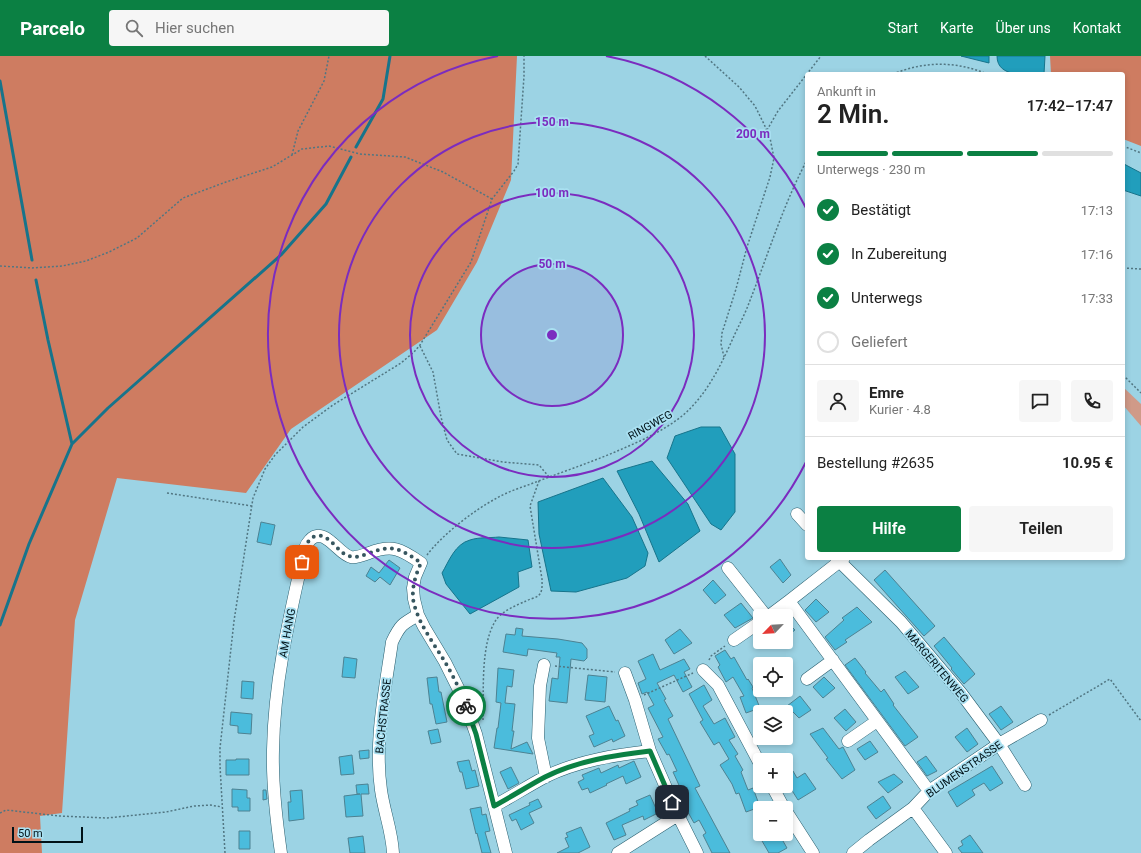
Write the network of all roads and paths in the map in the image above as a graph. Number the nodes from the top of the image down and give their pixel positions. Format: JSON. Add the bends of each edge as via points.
{"nodes":[{"id":1,"x":328,"y":56,"type":"edge"},
{"id":2,"x":524,"y":56,"type":"edge"},
{"id":3,"x":705,"y":56,"type":"edge"},
{"id":4,"x":821,"y":56,"type":"edge"},
{"id":5,"x":808,"y":72,"type":"edge"},
{"id":6,"x":898,"y":72,"type":"edge"},
{"id":7,"x":983,"y":72,"type":"edge"},
{"id":8,"x":805,"y":76,"type":"edge"},
{"id":9,"x":767,"y":130,"type":"junction"},
{"id":10,"x":1125,"y":147,"type":"edge"},
{"id":11,"x":1141,"y":153,"type":"edge"},
{"id":12,"x":292,"y":155,"type":"junction"},
{"id":13,"x":805,"y":164,"type":"edge"},
{"id":14,"x":492,"y":198,"type":"junction"},
{"id":15,"x":0,"y":266,"type":"edge"},
{"id":16,"x":1125,"y":268,"type":"edge"},
{"id":17,"x":1141,"y":269,"type":"edge"},
{"id":18,"x":420,"y":345,"type":"junction"},
{"id":19,"x":724,"y":358,"type":"junction"},
{"id":20,"x":1125,"y":378,"type":"edge"},
{"id":21,"x":1141,"y":393,"type":"edge"},
{"id":22,"x":549,"y":477,"type":"junction"},
{"id":23,"x":539,"y":481,"type":"junction"},
{"id":24,"x":167,"y":493,"type":"dead end"},
{"id":25,"x":252,"y":506,"type":"junction"},
{"id":26,"x":797,"y":514,"type":"dead end"},
{"id":27,"x":805,"y":523,"type":"edge"},
{"id":28,"x":838,"y":560,"type":"edge"},
{"id":29,"x":840,"y":560,"type":"edge"},
{"id":30,"x":421,"y":563,"type":"junction"},
{"id":31,"x":728,"y":568,"type":"dead end"},
{"id":32,"x":789,"y":601,"type":"junction"},
{"id":33,"x":761,"y":609,"type":"edge"},
{"id":34,"x":777,"y":609,"type":"edge"},
{"id":35,"x":418,"y":614,"type":"junction"},
{"id":36,"x":753,"y":627,"type":"edge"},
{"id":37,"x":734,"y":640,"type":"joint"},
{"id":38,"x":833,"y":660,"type":"junction"},
{"id":39,"x":544,"y":665,"type":"joint"},
{"id":40,"x":703,"y":670,"type":"junction"},
{"id":41,"x":624,"y":673,"type":"joint"},
{"id":42,"x":806,"y":679,"type":"dead end"},
{"id":43,"x":635,"y":700,"type":"junction"},
{"id":44,"x":1041,"y":720,"type":"joint"},
{"id":45,"x":877,"y":721,"type":"junction"},
{"id":46,"x":1141,"y":722,"type":"edge"},
{"id":47,"x":483,"y":724,"type":"dead end"},
{"id":48,"x":848,"y":741,"type":"dead end"},
{"id":49,"x":999,"y":744,"type":"junction"},
{"id":50,"x":650,"y":751,"type":"junction"},
{"id":51,"x":754,"y":753,"type":"edge"},
{"id":52,"x":546,"y":777,"type":"junction"},
{"id":53,"x":1025,"y":785,"type":"dead end"},
{"id":54,"x":929,"y":791,"type":"junction"},
{"id":55,"x":494,"y":806,"type":"junction"},
{"id":56,"x":222,"y":807,"type":"junction"},
{"id":57,"x":913,"y":808,"type":"junction"},
{"id":58,"x":0,"y":813,"type":"edge"},
{"id":59,"x":678,"y":815,"type":"junction"},
{"id":60,"x":793,"y":822,"type":"edge"},
{"id":61,"x":225,"y":853,"type":"edge"},
{"id":62,"x":281,"y":853,"type":"edge"},
{"id":63,"x":393,"y":853,"type":"edge"},
{"id":64,"x":506,"y":853,"type":"edge"},
{"id":65,"x":618,"y":853,"type":"edge"},
{"id":66,"x":697,"y":853,"type":"edge"},
{"id":67,"x":813,"y":853,"type":"edge"},
{"id":68,"x":853,"y":853,"type":"edge"},
{"id":69,"x":946,"y":853,"type":"edge"}],
"edges":[{"from":1,"to":12,"type":"path","via":[[324,81],[298,131]]},
{"from":2,"to":14,"type":"path","via":[[518,164]]},
{"from":3,"to":9,"type":"path","via":[[739,87],[755,106]]},
{"from":4,"to":5,"type":"path"},
{"from":6,"to":7,"type":"path","via":[[912,67],[939,64],[973,68]]},
{"from":8,"to":9,"type":"path","via":[[778,111]]},
{"from":9,"to":19,"type":"path","via":[[774,158],[722,333]]},
{"from":10,"to":11,"type":"path"},
{"from":12,"to":14,"type":"path","via":[[302,149],[329,146],[360,154],[405,157],[443,172]]},
{"from":12,"to":15,"type":"path","via":[[272,167],[183,198],[137,238],[86,261],[32,268]]},
{"from":13,"to":19,"type":"path","name":"RINGWEG","via":[[789,197],[748,304]]},
{"from":14,"to":18,"type":"path","via":[[471,262]]},
{"from":16,"to":17,"type":"path"},
{"from":18,"to":22,"type":"path","via":[[433,372],[447,440],[457,454],[539,465]]},
{"from":18,"to":25,"type":"path","via":[[401,363],[333,405],[303,428],[275,455],[265,469]]},
{"from":19,"to":22,"type":"path","name":"RINGWEG","via":[[706,390],[682,416],[669,425],[632,445]]},
{"from":20,"to":21,"type":"path"},
{"from":22,"to":23,"type":"path","name":"RINGWEG"},
{"from":23,"to":30,"type":"path","name":"RINGWEG","via":[[497,497],[475,512],[433,547]]},
{"from":23,"to":47,"type":"path","via":[[530,506],[542,590],[538,596],[514,606],[497,618],[491,628],[484,663]]},
{"from":24,"to":25,"type":"path"},
{"from":25,"to":56,"type":"path","via":[[234,621],[220,748]]},
{"from":26,"to":27,"type":"street"},
{"from":28,"to":32,"type":"street"},
{"from":29,"to":49,"type":"street","name":"MARGERITENWEG","via":[[901,622],[961,693]]},
{"from":30,"to":35,"type":"street","via":[[413,588]]},
{"from":30,"to":62,"type":"street","name":"AM HANG","via":[[400,550],[386,548],[351,557],[345,555],[330,541],[316,536],[310,539],[305,548],[289,618],[274,724],[274,798]]},
{"from":31,"to":33,"type":"street"},
{"from":32,"to":34,"type":"street"},
{"from":32,"to":38,"type":"street"},
{"from":35,"to":55,"type":"street","via":[[464,700],[476,734]]},
{"from":35,"to":63,"type":"street","name":"BACHSTRASSE","via":[[398,629],[392,642],[378,740],[381,791]]},
{"from":36,"to":37,"type":"street"},
{"from":37,"to":40,"type":"path","via":[[711,656]]},
{"from":38,"to":42,"type":"street"},
{"from":38,"to":45,"type":"street"},
{"from":39,"to":41,"type":"path"},
{"from":39,"to":52,"type":"street","via":[[540,686],[538,738]]},
{"from":40,"to":43,"type":"path","via":[[690,673]]},
{"from":40,"to":51,"type":"street","via":[[718,685]]},
{"from":41,"to":43,"type":"street"},
{"from":43,"to":50,"type":"street"},
{"from":44,"to":46,"type":"path","via":[[1110,679]]},
{"from":44,"to":49,"type":"street","name":"BLUMENSTRASSE"},
{"from":45,"to":48,"type":"street"},
{"from":45,"to":54,"type":"street"},
{"from":49,"to":53,"type":"street","name":"MARGERITENWEG"},
{"from":49,"to":54,"type":"street","name":"BLUMENSTRASSE"},
{"from":50,"to":52,"type":"street","via":[[596,760]]},
{"from":50,"to":59,"type":"street"},
{"from":52,"to":55,"type":"street"},
{"from":54,"to":57,"type":"street","name":"BLUMENSTRASSE"},
{"from":55,"to":64,"type":"street"},
{"from":56,"to":58,"type":"path","via":[[194,806],[166,812],[107,818],[6,810]]},
{"from":56,"to":61,"type":"path"},
{"from":57,"to":68,"type":"street","name":"BLUMENSTRASSE"},
{"from":57,"to":69,"type":"street"},
{"from":59,"to":65,"type":"street"},
{"from":59,"to":66,"type":"street"},
{"from":60,"to":67,"type":"street"}]}
